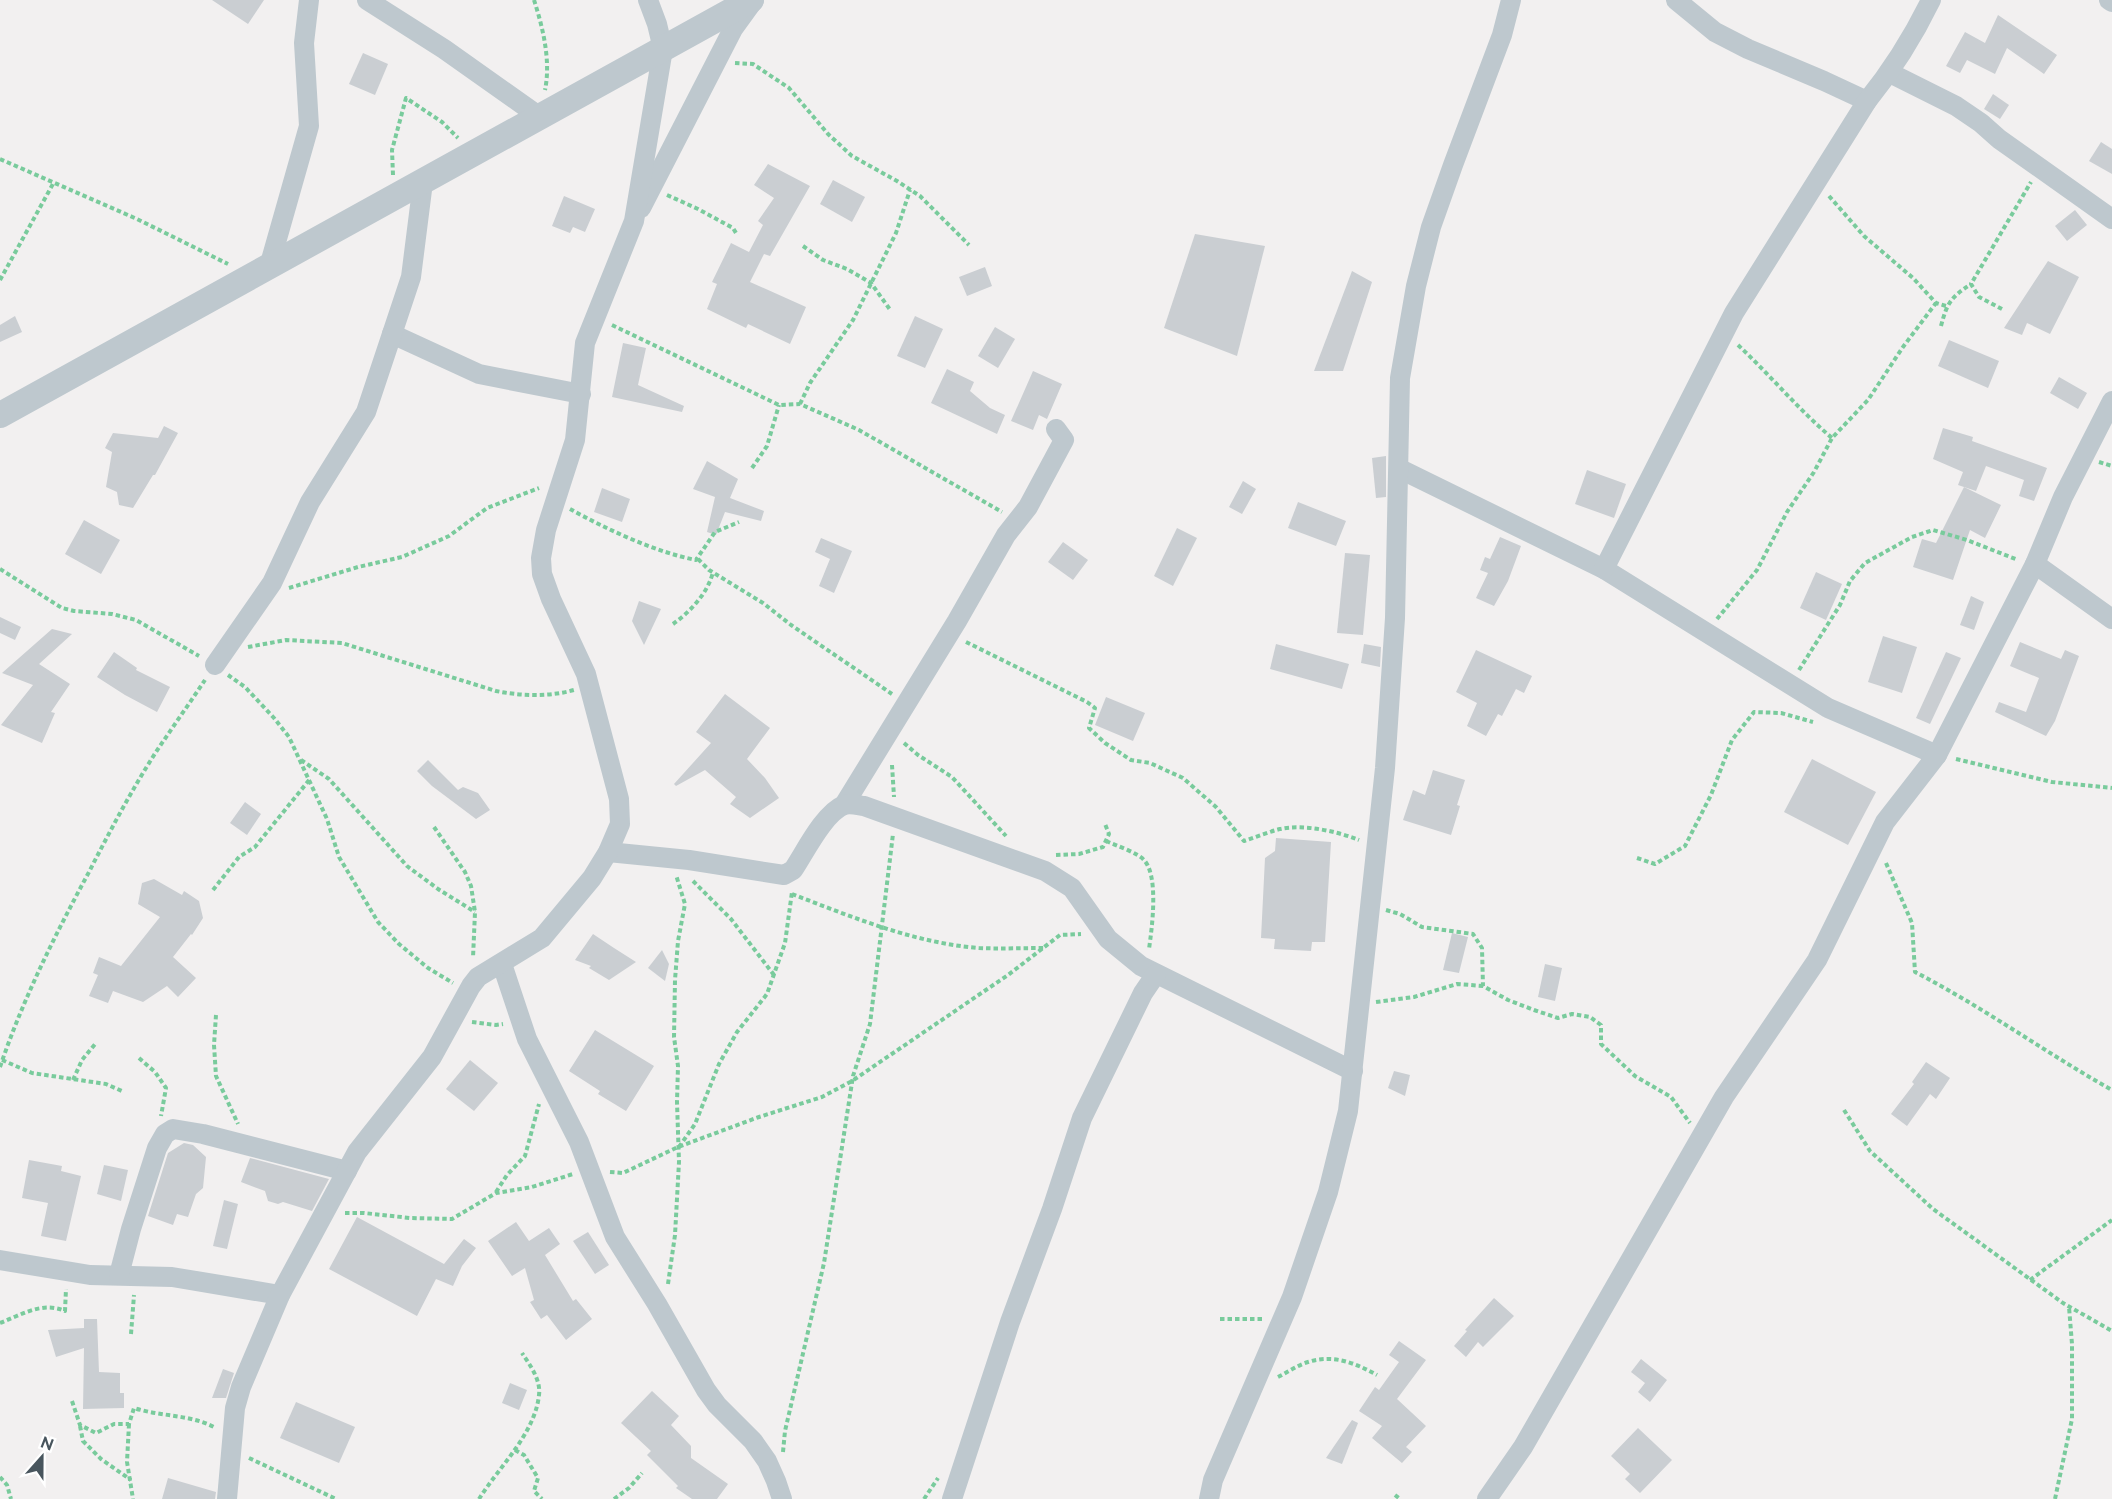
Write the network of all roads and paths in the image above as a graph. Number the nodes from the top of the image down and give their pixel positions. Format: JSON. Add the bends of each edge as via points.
{"nodes":[{"id":1,"x":309,"y":0,"type":"edge"},
{"id":2,"x":367,"y":0,"type":"edge"},
{"id":3,"x":534,"y":0,"type":"edge"},
{"id":4,"x":648,"y":0,"type":"edge"},
{"id":5,"x":752,"y":0,"type":"edge"},
{"id":6,"x":1511,"y":0,"type":"edge"},
{"id":7,"x":1676,"y":0,"type":"edge"},
{"id":8,"x":1931,"y":0,"type":"edge"},
{"id":9,"x":663,"y":50,"type":"junction"},
{"id":10,"x":716,"y":62,"type":"junction"},
{"id":11,"x":1890,"y":73,"type":"junction"},
{"id":12,"x":1867,"y":101,"type":"junction"},
{"id":13,"x":540,"y":117,"type":"junction"},
{"id":14,"x":474,"y":154,"type":"junction"},
{"id":15,"x":0,"y":159,"type":"edge"},
{"id":16,"x":2039,"y":168,"type":"junction"},
{"id":17,"x":54,"y":182,"type":"junction"},
{"id":18,"x":423,"y":182,"type":"junction"},
{"id":19,"x":1816,"y":182,"type":"junction"},
{"id":20,"x":910,"y":190,"type":"junction"},
{"id":21,"x":648,"y":193,"type":"junction"},
{"id":22,"x":394,"y":198,"type":"junction"},
{"id":23,"x":2112,"y":219,"type":"edge"},
{"id":24,"x":634,"y":221,"type":"junction"},
{"id":25,"x":736,"y":233,"type":"dead end"},
{"id":26,"x":969,"y":245,"type":"dead end"},
{"id":27,"x":803,"y":246,"type":"dead end"},
{"id":28,"x":261,"y":271,"type":"junction"},
{"id":29,"x":0,"y":280,"type":"edge"},
{"id":30,"x":871,"y":283,"type":"junction"},
{"id":31,"x":1971,"y":284,"type":"junction"},
{"id":32,"x":1936,"y":303,"type":"junction"},
{"id":33,"x":1946,"y":306,"type":"junction"},
{"id":34,"x":2002,"y":309,"type":"dead end"},
{"id":35,"x":891,"y":311,"type":"dead end"},
{"id":36,"x":594,"y":318,"type":"junction"},
{"id":37,"x":1941,"y":326,"type":"dead end"},
{"id":38,"x":1725,"y":332,"type":"junction"},
{"id":39,"x":392,"y":334,"type":"junction"},
{"id":40,"x":580,"y":394,"type":"junction"},
{"id":41,"x":2112,"y":401,"type":"edge"},
{"id":42,"x":800,"y":404,"type":"junction"},
{"id":43,"x":779,"y":405,"type":"junction"},
{"id":44,"x":0,"y":416,"type":"edge"},
{"id":45,"x":1056,"y":429,"type":"dead end"},
{"id":46,"x":1832,"y":438,"type":"junction"},
{"id":47,"x":752,"y":468,"type":"dead end"},
{"id":48,"x":1400,"y":469,"type":"junction"},
{"id":49,"x":559,"y":492,"type":"junction"},
{"id":50,"x":1018,"y":520,"type":"junction"},
{"id":51,"x":739,"y":522,"type":"dead end"},
{"id":52,"x":698,"y":559,"type":"junction"},
{"id":53,"x":2036,"y":564,"type":"junction"},
{"id":54,"x":0,"y":569,"type":"edge"},
{"id":55,"x":1604,"y":569,"type":"junction"},
{"id":56,"x":713,"y":572,"type":"junction"},
{"id":57,"x":261,"y":600,"type":"junction"},
{"id":58,"x":2112,"y":619,"type":"edge"},
{"id":59,"x":673,"y":624,"type":"dead end"},
{"id":60,"x":1707,"y":632,"type":"junction"},
{"id":61,"x":948,"y":635,"type":"junction"},
{"id":62,"x":227,"y":648,"type":"junction"},
{"id":63,"x":215,"y":665,"type":"junction"},
{"id":64,"x":1791,"y":684,"type":"junction"},
{"id":65,"x":589,"y":686,"type":"junction"},
{"id":66,"x":906,"y":704,"type":"junction"},
{"id":67,"x":1827,"y":708,"type":"junction"},
{"id":68,"x":890,"y":730,"type":"junction"},
{"id":69,"x":1937,"y":754,"type":"junction"},
{"id":70,"x":300,"y":760,"type":"junction"},
{"id":71,"x":310,"y":779,"type":"junction"},
{"id":72,"x":2112,"y":788,"type":"edge"},
{"id":73,"x":844,"y":805,"type":"junction"},
{"id":74,"x":895,"y":817,"type":"junction"},
{"id":75,"x":1106,"y":824,"type":"dead end"},
{"id":76,"x":434,"y":827,"type":"dead end"},
{"id":77,"x":1106,"y":841,"type":"junction"},
{"id":78,"x":1876,"y":841,"type":"junction"},
{"id":79,"x":1377,"y":847,"type":"junction"},
{"id":80,"x":608,"y":852,"type":"junction"},
{"id":81,"x":1055,"y":855,"type":"dead end"},
{"id":82,"x":666,"y":858,"type":"junction"},
{"id":83,"x":1637,"y":858,"type":"dead end"},
{"id":84,"x":1033,"y":867,"type":"junction"},
{"id":85,"x":793,"y":870,"type":"junction"},
{"id":86,"x":213,"y":890,"type":"dead end"},
{"id":87,"x":792,"y":894,"type":"junction"},
{"id":88,"x":1371,"y":906,"type":"junction"},
{"id":89,"x":476,"y":912,"type":"junction"},
{"id":90,"x":882,"y":927,"type":"junction"},
{"id":91,"x":1104,"y":933,"type":"junction"},
{"id":92,"x":1044,"y":948,"type":"junction"},
{"id":93,"x":502,"y":964,"type":"junction"},
{"id":94,"x":1153,"y":972,"type":"junction"},
{"id":95,"x":774,"y":975,"type":"junction"},
{"id":96,"x":1483,"y":986,"type":"junction"},
{"id":97,"x":469,"y":988,"type":"junction"},
{"id":98,"x":1360,"y":1002,"type":"junction"},
{"id":99,"x":216,"y":1015,"type":"dead end"},
{"id":100,"x":453,"y":1018,"type":"junction"},
{"id":101,"x":521,"y":1022,"type":"junction"},
{"id":102,"x":96,"y":1043,"type":"dead end"},
{"id":103,"x":139,"y":1058,"type":"dead end"},
{"id":104,"x":2,"y":1060,"type":"junction"},
{"id":105,"x":0,"y":1066,"type":"edge"},
{"id":106,"x":1353,"y":1071,"type":"junction"},
{"id":107,"x":544,"y":1074,"type":"junction"},
{"id":108,"x":73,"y":1080,"type":"junction"},
{"id":109,"x":852,"y":1081,"type":"junction"},
{"id":110,"x":2112,"y":1090,"type":"edge"},
{"id":111,"x":122,"y":1091,"type":"dead end"},
{"id":112,"x":1844,"y":1110,"type":"dead end"},
{"id":113,"x":165,"y":1134,"type":"junction"},
{"id":114,"x":1701,"y":1139,"type":"junction"},
{"id":115,"x":250,"y":1146,"type":"junction"},
{"id":116,"x":678,"y":1147,"type":"junction"},
{"id":117,"x":591,"y":1170,"type":"junction"},
{"id":118,"x":346,"y":1171,"type":"junction"},
{"id":119,"x":496,"y":1193,"type":"junction"},
{"id":120,"x":321,"y":1219,"type":"junction"},
{"id":121,"x":2112,"y":1220,"type":"edge"},
{"id":122,"x":0,"y":1260,"type":"edge"},
{"id":123,"x":128,"y":1276,"type":"junction"},
{"id":124,"x":2030,"y":1280,"type":"junction"},
{"id":125,"x":280,"y":1295,"type":"junction"},
{"id":126,"x":2069,"y":1307,"type":"junction"},
{"id":127,"x":65,"y":1311,"type":"dead end"},
{"id":128,"x":665,"y":1317,"type":"junction"},
{"id":129,"x":1220,"y":1320,"type":"dead end"},
{"id":130,"x":0,"y":1323,"type":"edge"},
{"id":131,"x":1281,"y":1324,"type":"junction"},
{"id":132,"x":2112,"y":1331,"type":"edge"},
{"id":133,"x":131,"y":1334,"type":"dead end"},
{"id":134,"x":522,"y":1353,"type":"dead end"},
{"id":135,"x":1377,"y":1375,"type":"dead end"},
{"id":136,"x":1254,"y":1385,"type":"junction"},
{"id":137,"x":72,"y":1401,"type":"dead end"},
{"id":138,"x":129,"y":1424,"type":"junction"},
{"id":139,"x":80,"y":1425,"type":"junction"},
{"id":140,"x":232,"y":1444,"type":"junction"},
{"id":141,"x":515,"y":1450,"type":"junction"},
{"id":142,"x":642,"y":1473,"type":"dead end"},
{"id":143,"x":0,"y":1477,"type":"edge"},
{"id":144,"x":130,"y":1480,"type":"junction"},
{"id":145,"x":781,"y":1495,"type":"edge"},
{"id":146,"x":1395,"y":1495,"type":"dead end"},
{"id":147,"x":11,"y":1499,"type":"edge"},
{"id":148,"x":133,"y":1499,"type":"edge"},
{"id":149,"x":227,"y":1499,"type":"edge"},
{"id":150,"x":336,"y":1499,"type":"edge"},
{"id":151,"x":479,"y":1499,"type":"edge"},
{"id":152,"x":542,"y":1499,"type":"edge"},
{"id":153,"x":614,"y":1499,"type":"edge"},
{"id":154,"x":952,"y":1499,"type":"edge"},
{"id":155,"x":1209,"y":1499,"type":"edge"},
{"id":156,"x":1400,"y":1499,"type":"edge"},
{"id":157,"x":1487,"y":1499,"type":"edge"},
{"id":158,"x":2055,"y":1499,"type":"edge"}],
"edges":[{"from":1,"to":28,"type":"street","via":[[304,43],[309,126]]},
{"from":2,"to":13,"type":"street"},
{"from":3,"to":13,"type":"path","via":[[549,73]]},
{"from":4,"to":9,"type":"street"},
{"from":5,"to":9,"type":"street"},
{"from":5,"to":10,"type":"street"},
{"from":6,"to":48,"type":"street","via":[[1502,35],[1435,217],[1416,286],[1400,378]]},
{"from":7,"to":12,"type":"street","via":[[1715,32]]},
{"from":8,"to":11,"type":"street"},
{"from":9,"to":13,"type":"street"},
{"from":9,"to":24,"type":"street"},
{"from":10,"to":20,"type":"path","via":[[753,64],[789,88],[852,156]]},
{"from":10,"to":21,"type":"street"},
{"from":11,"to":12,"type":"street"},
{"from":11,"to":16,"type":"street","via":[[1956,106]]},
{"from":12,"to":19,"type":"street"},
{"from":13,"to":14,"type":"street"},
{"from":14,"to":18,"type":"street"},
{"from":14,"to":22,"type":"path","via":[[442,122],[406,98],[392,150]]},
{"from":15,"to":17,"type":"path"},
{"from":16,"to":23,"type":"street"},
{"from":16,"to":31,"type":"path"},
{"from":17,"to":28,"type":"path"},
{"from":17,"to":29,"type":"path"},
{"from":18,"to":22,"type":"street"},
{"from":18,"to":39,"type":"street","via":[[411,277]]},
{"from":19,"to":32,"type":"path","via":[[1864,236]]},
{"from":19,"to":38,"type":"street"},
{"from":20,"to":26,"type":"path"},
{"from":20,"to":30,"type":"path","via":[[896,233]]},
{"from":21,"to":24,"type":"street"},
{"from":21,"to":25,"type":"path","via":[[671,196]]},
{"from":22,"to":28,"type":"street"},
{"from":24,"to":36,"type":"street"},
{"from":27,"to":30,"type":"path"},
{"from":28,"to":44,"type":"street"},
{"from":30,"to":35,"type":"path"},
{"from":30,"to":42,"type":"path","via":[[853,320]]},
{"from":31,"to":33,"type":"path"},
{"from":31,"to":34,"type":"path","via":[[1979,297]]},
{"from":32,"to":33,"type":"path"},
{"from":32,"to":46,"type":"path","via":[[1868,400]]},
{"from":33,"to":37,"type":"path"},
{"from":36,"to":40,"type":"street","via":[[583,354]]},
{"from":36,"to":43,"type":"path"},
{"from":38,"to":46,"type":"path"},
{"from":38,"to":55,"type":"street"},
{"from":39,"to":40,"type":"street","via":[[480,374]]},
{"from":39,"to":57,"type":"street","via":[[366,412],[310,502]]},
{"from":40,"to":49,"type":"street","via":[[575,440]]},
{"from":41,"to":53,"type":"street","via":[[2063,497]]},
{"from":42,"to":43,"type":"path"},
{"from":42,"to":50,"type":"path","via":[[859,430]]},
{"from":43,"to":47,"type":"path","via":[[767,446]]},
{"from":45,"to":50,"type":"street","via":[[1064,440]]},
{"from":46,"to":60,"type":"path","via":[[1757,570]]},
{"from":48,"to":55,"type":"street"},
{"from":48,"to":79,"type":"street","via":[[1395,618]]},
{"from":49,"to":52,"type":"path","via":[[600,524],[644,543]]},
{"from":49,"to":57,"type":"path","via":[[532,490],[487,508],[449,536],[402,557],[300,584]]},
{"from":49,"to":65,"type":"street","via":[[544,539],[542,574]]},
{"from":50,"to":61,"type":"street"},
{"from":51,"to":52,"type":"path","via":[[715,532]]},
{"from":52,"to":56,"type":"path"},
{"from":53,"to":58,"type":"street"},
{"from":53,"to":64,"type":"path","via":[[1933,531],[1912,537],[1865,563],[1850,581],[1840,605]]},
{"from":53,"to":69,"type":"street"},
{"from":54,"to":63,"type":"path","via":[[62,608],[136,620]]},
{"from":55,"to":60,"type":"street"},
{"from":56,"to":59,"type":"path","via":[[710,585]]},
{"from":56,"to":66,"type":"path"},
{"from":57,"to":62,"type":"street"},
{"from":60,"to":64,"type":"street"},
{"from":61,"to":66,"type":"street"},
{"from":61,"to":79,"type":"path","via":[[1087,702],[1095,708],[1089,728],[1131,760],[1150,763],[1183,778],[1216,807],[1244,841],[1282,829],[1306,829],[1345,834]]},
{"from":62,"to":63,"type":"street"},
{"from":62,"to":65,"type":"path","via":[[286,640],[342,643],[517,695],[563,693]]},
{"from":63,"to":70,"type":"path","via":[[245,687],[274,718]]},
{"from":63,"to":104,"type":"path","via":[[126,801],[53,939]]},
{"from":64,"to":67,"type":"street"},
{"from":65,"to":80,"type":"street","via":[[619,799],[620,824]]},
{"from":66,"to":68,"type":"street"},
{"from":67,"to":69,"type":"street"},
{"from":67,"to":83,"type":"path","via":[[1815,723],[1781,713],[1754,712],[1732,740],[1711,795],[1685,846],[1655,864]]},
{"from":68,"to":73,"type":"street"},
{"from":68,"to":74,"type":"path"},
{"from":68,"to":84,"type":"path","via":[[918,755],[952,777]]},
{"from":69,"to":72,"type":"path","via":[[2052,782]]},
{"from":69,"to":78,"type":"street","via":[[1885,822]]},
{"from":70,"to":71,"type":"path"},
{"from":70,"to":89,"type":"path","via":[[329,779],[407,866]]},
{"from":71,"to":86,"type":"path","via":[[255,847],[239,856]]},
{"from":71,"to":97,"type":"path","via":[[339,857],[378,922],[428,968]]},
{"from":73,"to":74,"type":"street","via":[[864,806]]},
{"from":73,"to":85,"type":"street","via":[[827,818]]},
{"from":74,"to":84,"type":"street"},
{"from":74,"to":90,"type":"path"},
{"from":75,"to":77,"type":"path"},
{"from":76,"to":89,"type":"path","via":[[465,872]]},
{"from":77,"to":81,"type":"path","via":[[1103,847],[1079,854]]},
{"from":77,"to":94,"type":"path","via":[[1144,860],[1151,873],[1153,927],[1148,953]]},
{"from":78,"to":110,"type":"path","via":[[1912,923],[1915,972]]},
{"from":78,"to":114,"type":"street","via":[[1817,960]]},
{"from":79,"to":88,"type":"street"},
{"from":80,"to":82,"type":"street"},
{"from":80,"to":93,"type":"street","via":[[592,878],[542,938]]},
{"from":82,"to":85,"type":"street","via":[[774,875]]},
{"from":82,"to":95,"type":"path","via":[[731,919]]},
{"from":82,"to":116,"type":"path","via":[[685,904],[675,980]]},
{"from":84,"to":91,"type":"street","via":[[1072,888]]},
{"from":85,"to":87,"type":"path"},
{"from":87,"to":90,"type":"path"},
{"from":87,"to":95,"type":"path","via":[[785,943]]},
{"from":88,"to":96,"type":"path","via":[[1400,914],[1422,927],[1473,934],[1482,948]]},
{"from":88,"to":98,"type":"street"},
{"from":89,"to":97,"type":"path"},
{"from":90,"to":92,"type":"path","via":[[978,948]]},
{"from":90,"to":109,"type":"path","via":[[870,1024]]},
{"from":91,"to":92,"type":"path","via":[[1060,935]]},
{"from":91,"to":94,"type":"street"},
{"from":92,"to":109,"type":"path"},
{"from":93,"to":97,"type":"street","via":[[478,977]]},
{"from":93,"to":101,"type":"street"},
{"from":94,"to":106,"type":"street"},
{"from":94,"to":154,"type":"street","via":[[1082,1118]]},
{"from":95,"to":116,"type":"path","via":[[767,994],[737,1032],[719,1064],[695,1124]]},
{"from":96,"to":98,"type":"path","via":[[1457,984],[1414,997]]},
{"from":96,"to":114,"type":"path","via":[[1508,1000],[1558,1018],[1572,1014],[1590,1017],[1600,1024],[1601,1044],[1635,1076],[1671,1097]]},
{"from":97,"to":100,"type":"street"},
{"from":98,"to":106,"type":"street"},
{"from":99,"to":115,"type":"path","via":[[216,1076]]},
{"from":100,"to":101,"type":"path","via":[[496,1025]]},
{"from":100,"to":118,"type":"street","via":[[432,1057],[368,1136]]},
{"from":101,"to":107,"type":"street"},
{"from":102,"to":108,"type":"path"},
{"from":103,"to":113,"type":"path","via":[[166,1088],[161,1114]]},
{"from":104,"to":105,"type":"path"},
{"from":104,"to":108,"type":"path","via":[[32,1073]]},
{"from":106,"to":131,"type":"street","via":[[1348,1111],[1328,1192]]},
{"from":107,"to":117,"type":"street"},
{"from":107,"to":119,"type":"path","via":[[525,1156]]},
{"from":108,"to":111,"type":"path","via":[[106,1084]]},
{"from":109,"to":116,"type":"path","via":[[822,1096]]},
{"from":109,"to":145,"type":"path","via":[[824,1263],[785,1431]]},
{"from":112,"to":124,"type":"path","via":[[1870,1150],[1894,1175],[1933,1209]]},
{"from":113,"to":115,"type":"street","via":[[173,1129]]},
{"from":113,"to":123,"type":"street","via":[[140,1197]]},
{"from":114,"to":157,"type":"street","via":[[1523,1447]]},
{"from":115,"to":118,"type":"street"},
{"from":116,"to":117,"type":"path","via":[[623,1173]]},
{"from":116,"to":128,"type":"path","via":[[675,1235]]},
{"from":117,"to":119,"type":"path"},
{"from":117,"to":128,"type":"street","via":[[615,1237]]},
{"from":118,"to":120,"type":"street"},
{"from":119,"to":120,"type":"path","via":[[452,1219],[364,1213],[339,1213]]},
{"from":120,"to":125,"type":"street"},
{"from":121,"to":124,"type":"path"},
{"from":122,"to":123,"type":"street","via":[[90,1275]]},
{"from":123,"to":125,"type":"street","via":[[172,1277]]},
{"from":123,"to":133,"type":"path"},
{"from":124,"to":126,"type":"path"},
{"from":125,"to":140,"type":"street","via":[[241,1387]]},
{"from":126,"to":132,"type":"path"},
{"from":126,"to":158,"type":"path","via":[[2072,1419]]},
{"from":127,"to":130,"type":"path","via":[[41,1307]]},
{"from":128,"to":145,"type":"street","via":[[706,1390],[767,1461]]},
{"from":129,"to":131,"type":"path","via":[[1257,1318]]},
{"from":131,"to":136,"type":"street"},
{"from":134,"to":141,"type":"path","via":[[536,1375],[540,1394]]},
{"from":135,"to":136,"type":"path","via":[[1353,1362],[1333,1358],[1308,1362]]},
{"from":136,"to":155,"type":"street","via":[[1213,1480]]},
{"from":137,"to":139,"type":"path"},
{"from":138,"to":139,"type":"path","via":[[114,1424],[96,1433]]},
{"from":138,"to":140,"type":"path","via":[[134,1408],[205,1422]]},
{"from":138,"to":144,"type":"path"},
{"from":139,"to":144,"type":"path","via":[[83,1441]]},
{"from":140,"to":149,"type":"street"},
{"from":140,"to":150,"type":"path"},
{"from":141,"to":151,"type":"path"},
{"from":141,"to":152,"type":"path","via":[[524,1455],[538,1478],[534,1491]]},
{"from":142,"to":153,"type":"path"},
{"from":143,"to":147,"type":"path"},
{"from":144,"to":148,"type":"path"},
{"from":146,"to":156,"type":"path"}]}
